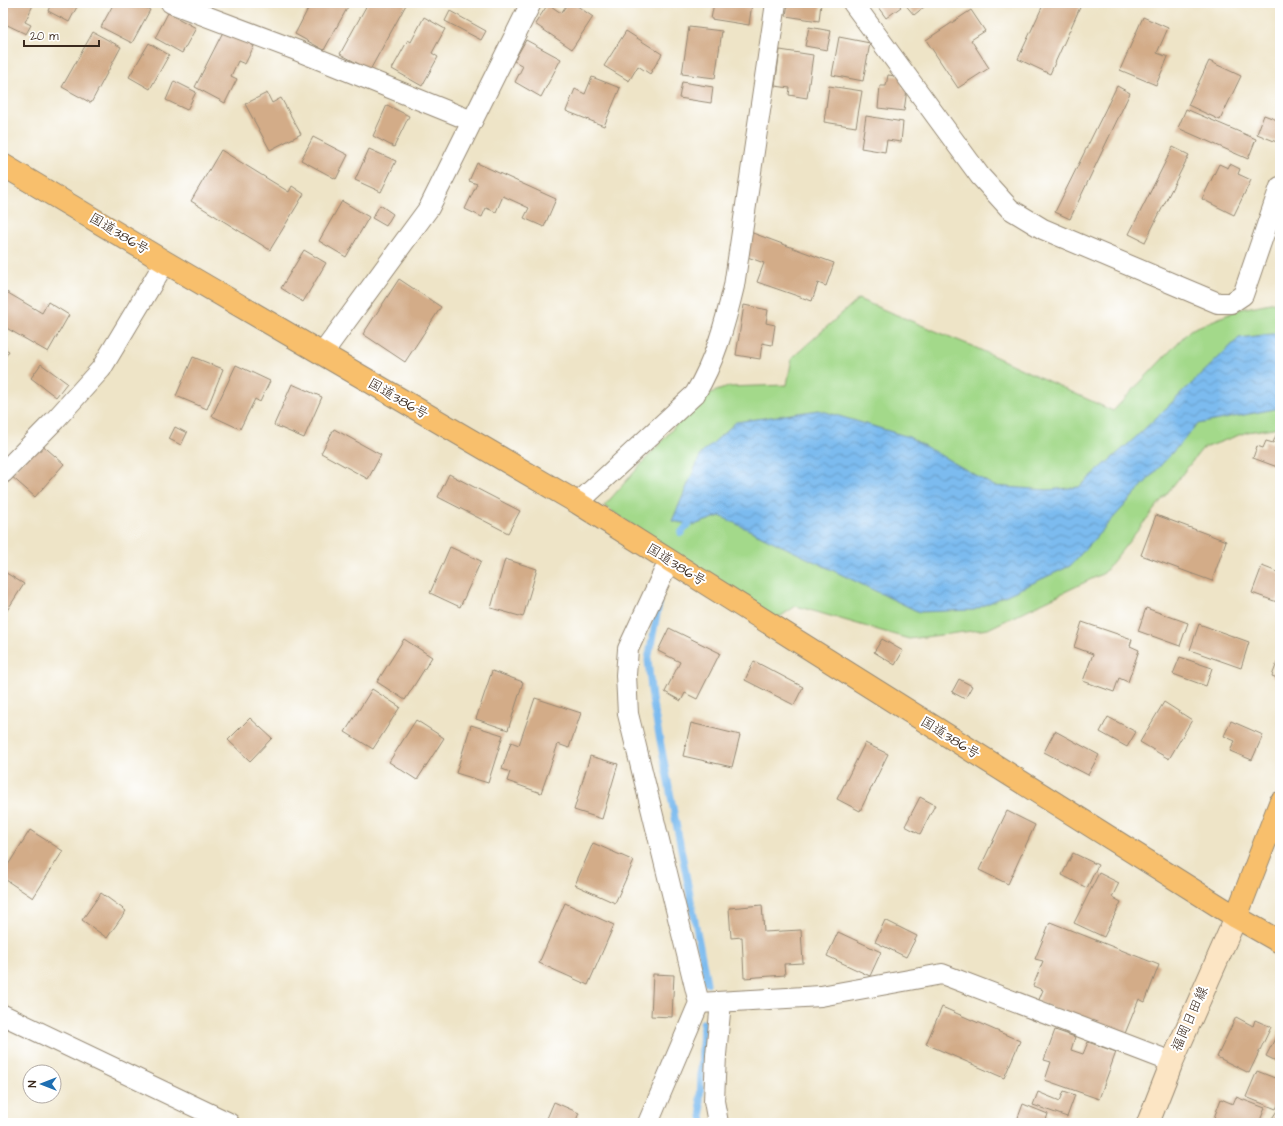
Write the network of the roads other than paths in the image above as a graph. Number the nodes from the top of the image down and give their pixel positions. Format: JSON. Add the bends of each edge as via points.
{"nodes":[{"id":1,"x":171,"y":3,"type":"edge"},
{"id":2,"x":531,"y":3,"type":"edge"},
{"id":3,"x":776,"y":3,"type":"edge"},
{"id":4,"x":853,"y":3,"type":"edge"},
{"id":5,"x":472,"y":121,"type":"junction"},
{"id":6,"x":3,"y":165,"type":"edge"},
{"id":7,"x":1280,"y":187,"type":"edge"},
{"id":8,"x":165,"y":262,"type":"junction"},
{"id":9,"x":322,"y":354,"type":"junction"},
{"id":10,"x":3,"y":473,"type":"edge"},
{"id":11,"x":578,"y":503,"type":"junction"},
{"id":12,"x":669,"y":561,"type":"junction"},
{"id":13,"x":1280,"y":803,"type":"edge"},
{"id":14,"x":1236,"y":917,"type":"junction"},
{"id":15,"x":1280,"y":942,"type":"edge"},
{"id":16,"x":721,"y":1002,"type":"junction"},
{"id":17,"x":699,"y":1003,"type":"junction"},
{"id":18,"x":3,"y":1015,"type":"edge"},
{"id":19,"x":1172,"y":1062,"type":"junction"},
{"id":20,"x":229,"y":1123,"type":"edge"},
{"id":21,"x":648,"y":1123,"type":"edge"},
{"id":22,"x":718,"y":1123,"type":"edge"},
{"id":23,"x":1148,"y":1123,"type":"edge"}],
"edges":[{"from":1,"to":5,"type":"street"},
{"from":2,"to":5,"type":"street"},
{"from":3,"to":11,"type":"street","via":[[734,286],[718,347],[706,377],[695,394]]},
{"from":4,"to":7,"type":"street","via":[[980,176],[1010,209],[1043,229],[1218,303],[1231,303],[1243,295]]},
{"from":5,"to":9,"type":"street","via":[[429,208]]},
{"from":6,"to":8,"type":"main road","name":"国道386号"},
{"from":8,"to":9,"type":"main road","name":"国道386号"},
{"from":8,"to":10,"type":"street","via":[[101,369]]},
{"from":9,"to":11,"type":"main road","name":"国道386号"},
{"from":11,"to":12,"type":"main road","name":"国道386号"},
{"from":12,"to":14,"type":"main road","name":"国道386号"},
{"from":12,"to":17,"type":"street","via":[[628,649],[628,714]]},
{"from":13,"to":14,"type":"main road"},
{"from":14,"to":15,"type":"main road","name":"国道386号"},
{"from":14,"to":19,"type":"main road","name":"福岡日田線"},
{"from":16,"to":17,"type":"street"},
{"from":16,"to":19,"type":"street","via":[[821,996],[942,974]]},
{"from":16,"to":22,"type":"street","via":[[714,1101]]},
{"from":17,"to":21,"type":"street"},
{"from":18,"to":20,"type":"street"},
{"from":19,"to":23,"type":"main road","name":"福岡日田線"}]}
